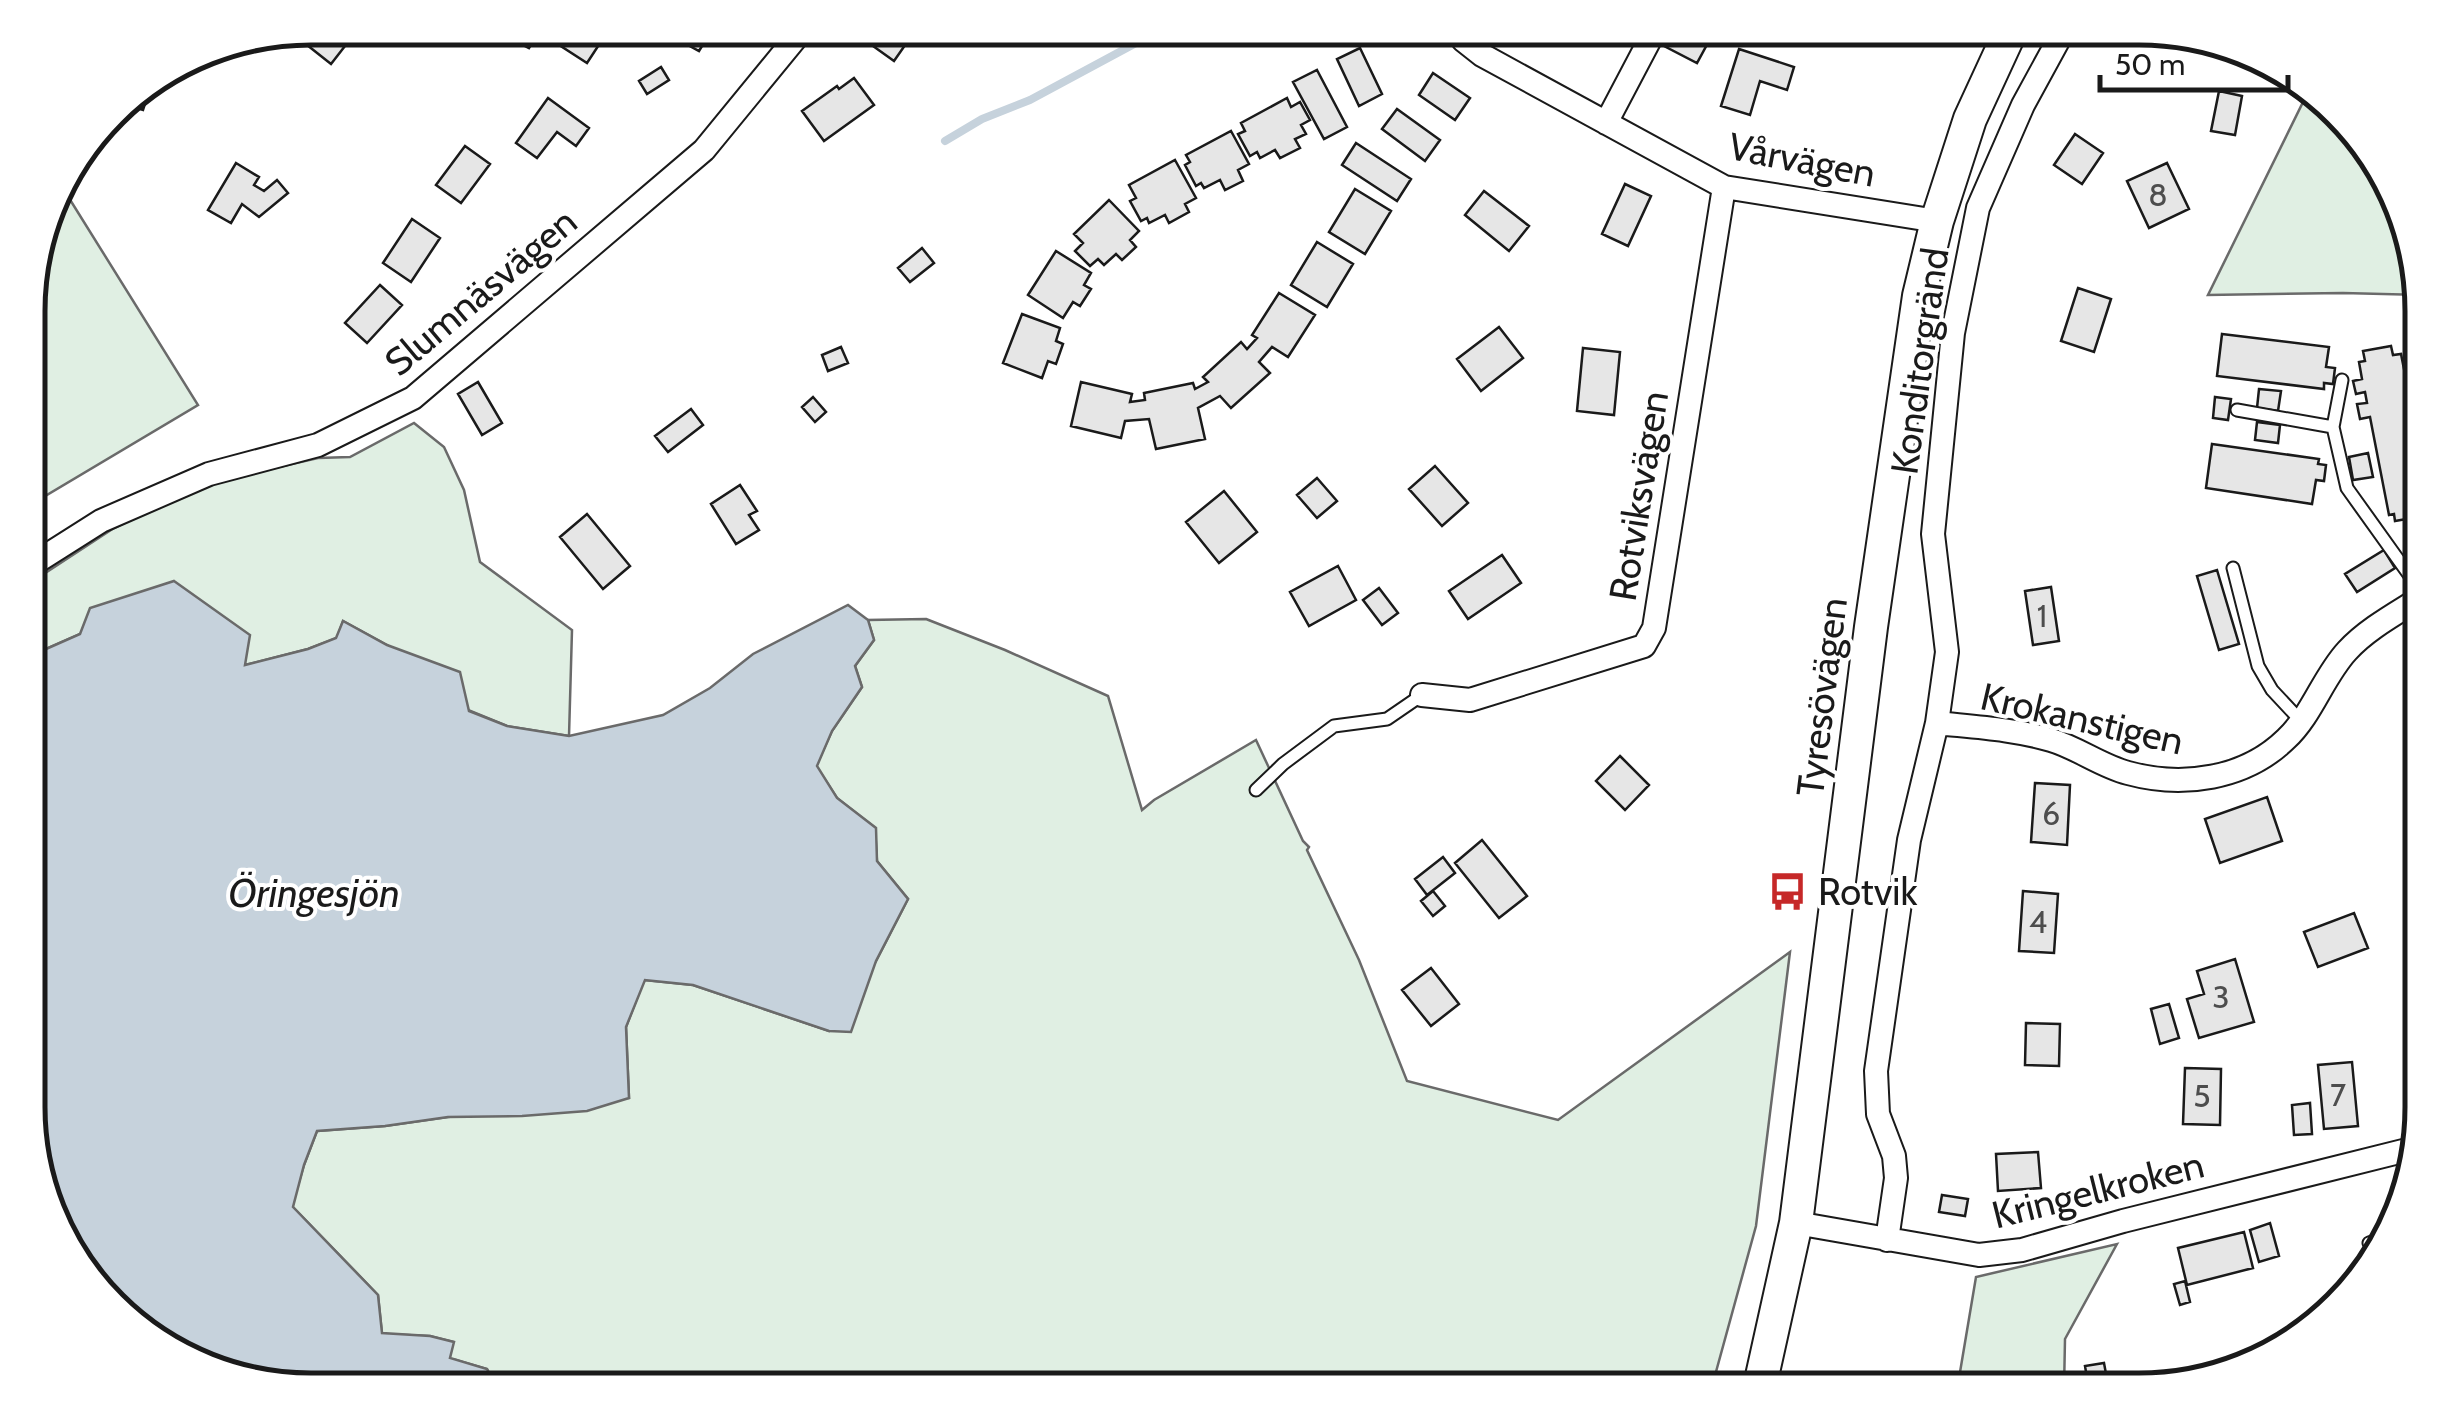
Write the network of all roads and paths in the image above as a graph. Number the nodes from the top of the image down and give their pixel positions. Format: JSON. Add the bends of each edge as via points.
{"nodes":[{"id":1,"x":790,"y":45,"type":"edge"},
{"id":2,"x":1470,"y":45,"type":"edge"},
{"id":3,"x":1647,"y":45,"type":"edge"},
{"id":4,"x":2004,"y":45,"type":"edge"},
{"id":5,"x":2055,"y":45,"type":"edge"},
{"id":6,"x":1606,"y":122,"type":"junction"},
{"id":7,"x":1724,"y":187,"type":"junction"},
{"id":8,"x":1937,"y":221,"type":"junction"},
{"id":9,"x":2342,"y":380,"type":"dead end"},
{"id":10,"x":2237,"y":410,"type":"dead end"},
{"id":11,"x":2333,"y":427,"type":"junction"},
{"id":12,"x":45,"y":556,"type":"edge"},
{"id":13,"x":2233,"y":568,"type":"dead end"},
{"id":14,"x":2404,"y":568,"type":"edge"},
{"id":15,"x":2404,"y":609,"type":"edge"},
{"id":16,"x":1422,"y":696,"type":"joint"},
{"id":17,"x":2300,"y":720,"type":"junction"},
{"id":18,"x":1937,"y":723,"type":"junction"},
{"id":19,"x":1256,"y":790,"type":"dead end"},
{"id":20,"x":2401,"y":1152,"type":"edge"},
{"id":21,"x":1796,"y":1223,"type":"junction"},
{"id":22,"x":1887,"y":1240,"type":"junction"},
{"id":23,"x":1763,"y":1372,"type":"edge"}],
"edges":[{"from":1,"to":12,"type":"street","name":"Slumnäsvägen","via":[[704,150],[414,398],[318,445],[209,474],[100,521]]},
{"from":2,"to":6,"type":"street","name":"Vårvägen"},
{"from":3,"to":6,"type":"street"},
{"from":4,"to":8,"type":"main road","name":"Tyresövägen","via":[[1970,118]]},
{"from":5,"to":18,"type":"street","name":"Konditorgränd","via":[[1978,208],[1952,333],[1933,534],[1947,652]]},
{"from":6,"to":7,"type":"street","name":"Vårvägen"},
{"from":7,"to":8,"type":"street","name":"Vårvägen"},
{"from":7,"to":16,"type":"street","name":"Rotviksvägen","via":[[1654,628],[1644,646],[1470,700]]},
{"from":8,"to":21,"type":"main road","name":"Tyresövägen","via":[[1919,296],[1871,627]]},
{"from":9,"to":11,"type":"lane"},
{"from":10,"to":11,"type":"lane"},
{"from":11,"to":14,"type":"lane","via":[[2347,488]]},
{"from":13,"to":17,"type":"lane","via":[[2258,666]]},
{"from":15,"to":17,"type":"street","name":"Krokanstigen","via":[[2348,650]]},
{"from":16,"to":19,"type":"lane","via":[[1387,719],[1334,726]]},
{"from":17,"to":18,"type":"street","name":"Krokanstigen","via":[[2260,759],[2192,781],[2126,773],[2054,741],[2015,732]]},
{"from":18,"to":22,"type":"street","name":"Krokanstigen","via":[[1909,840],[1876,1072],[1878,1114],[1896,1178]]},
{"from":20,"to":22,"type":"street","name":"Kringelkroken","via":[[2022,1250],[1979,1255]]},
{"from":21,"to":22,"type":"street","name":"Kringelkroken"},
{"from":21,"to":23,"type":"main road","name":"Tyresövägen"}]}
